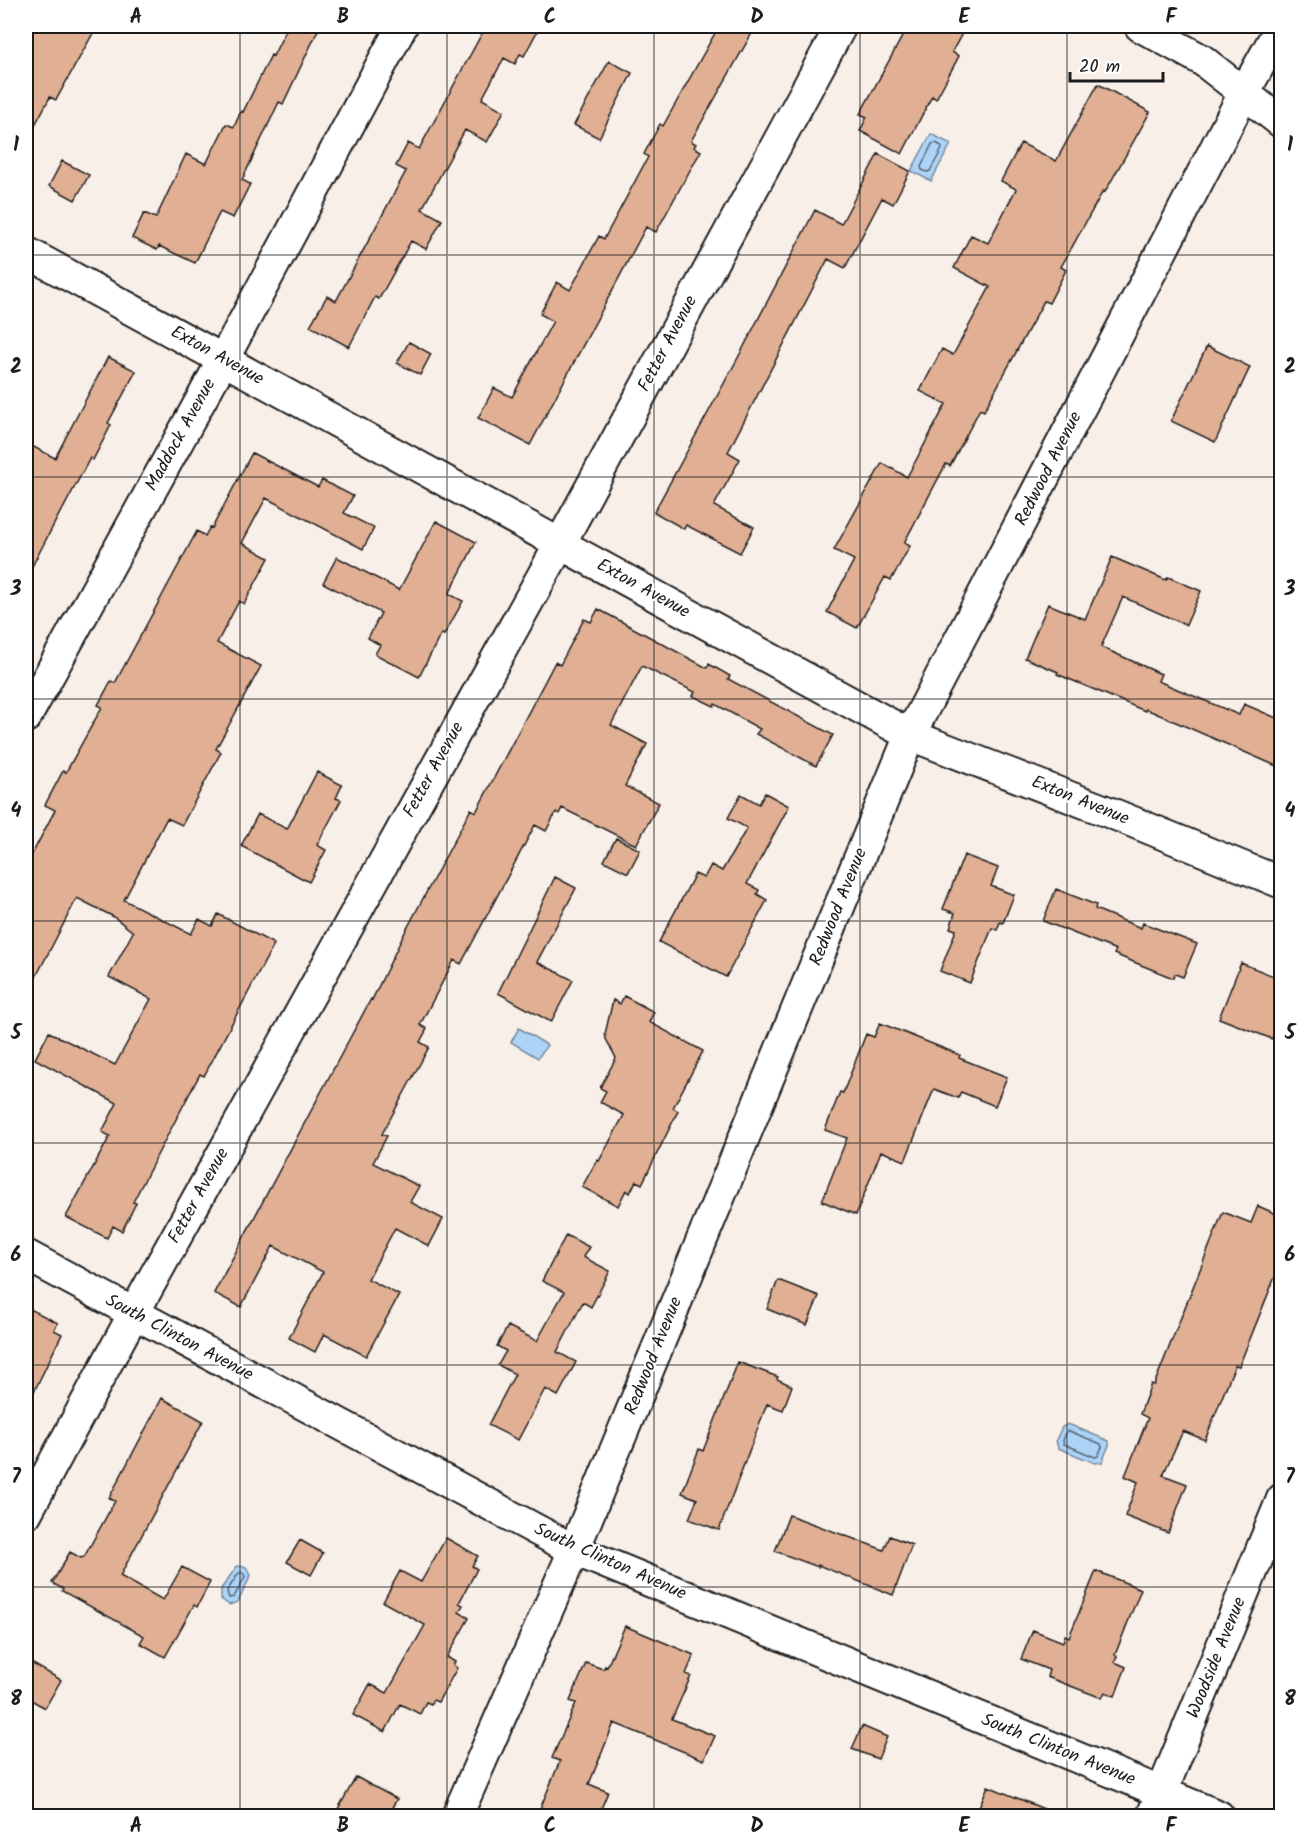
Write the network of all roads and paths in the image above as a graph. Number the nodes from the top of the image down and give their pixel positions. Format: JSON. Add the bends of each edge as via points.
{"nodes":[{"id":1,"x":402,"y":26,"type":"edge"},
{"id":2,"x":841,"y":26,"type":"edge"},
{"id":3,"x":1140,"y":26,"type":"edge"},
{"id":4,"x":1281,"y":26,"type":"edge"},
{"id":5,"x":1244,"y":93,"type":"junction"},
{"id":6,"x":1281,"y":123,"type":"edge"},
{"id":7,"x":26,"y":252,"type":"edge"},
{"id":8,"x":223,"y":360,"type":"junction"},
{"id":9,"x":560,"y":544,"type":"junction"},
{"id":10,"x":26,"y":717,"type":"edge"},
{"id":11,"x":910,"y":735,"type":"junction"},
{"id":12,"x":1281,"y":883,"type":"edge"},
{"id":13,"x":26,"y":1255,"type":"edge"},
{"id":14,"x":134,"y":1313,"type":"junction"},
{"id":15,"x":1281,"y":1499,"type":"edge"},
{"id":16,"x":26,"y":1514,"type":"edge"},
{"id":17,"x":574,"y":1550,"type":"junction"},
{"id":18,"x":1157,"y":1805,"type":"edge"},
{"id":19,"x":457,"y":1816,"type":"edge"},
{"id":20,"x":1219,"y":1816,"type":"edge"}],
"edges":[{"from":1,"to":8,"type":"street","name":"Maddock Avenue"},
{"from":2,"to":9,"type":"street","name":"Fetter Avenue"},
{"from":3,"to":5,"type":"street","via":[[1202,60]]},
{"from":4,"to":5,"type":"street","name":"Redwood Avenue"},
{"from":5,"to":6,"type":"street"},
{"from":5,"to":11,"type":"street","name":"Redwood Avenue"},
{"from":7,"to":8,"type":"street","name":"Exton Avenue"},
{"from":8,"to":9,"type":"street","name":"Exton Avenue"},
{"from":8,"to":10,"type":"street","name":"Maddock Avenue"},
{"from":9,"to":11,"type":"street","name":"Exton Avenue"},
{"from":9,"to":14,"type":"street","name":"Fetter Avenue"},
{"from":11,"to":12,"type":"street","name":"Exton Avenue"},
{"from":11,"to":17,"type":"street","name":"Redwood Avenue"},
{"from":13,"to":14,"type":"street","name":"South Clinton Avenue"},
{"from":14,"to":16,"type":"street","name":"Fetter Avenue"},
{"from":14,"to":17,"type":"street","name":"South Clinton Avenue"},
{"from":15,"to":18,"type":"street","name":"Woodside Avenue"},
{"from":17,"to":18,"type":"street","name":"South Clinton Avenue"},
{"from":17,"to":19,"type":"street","name":"Redwood Avenue"},
{"from":18,"to":20,"type":"street","name":"South Clinton Avenue"}]}
